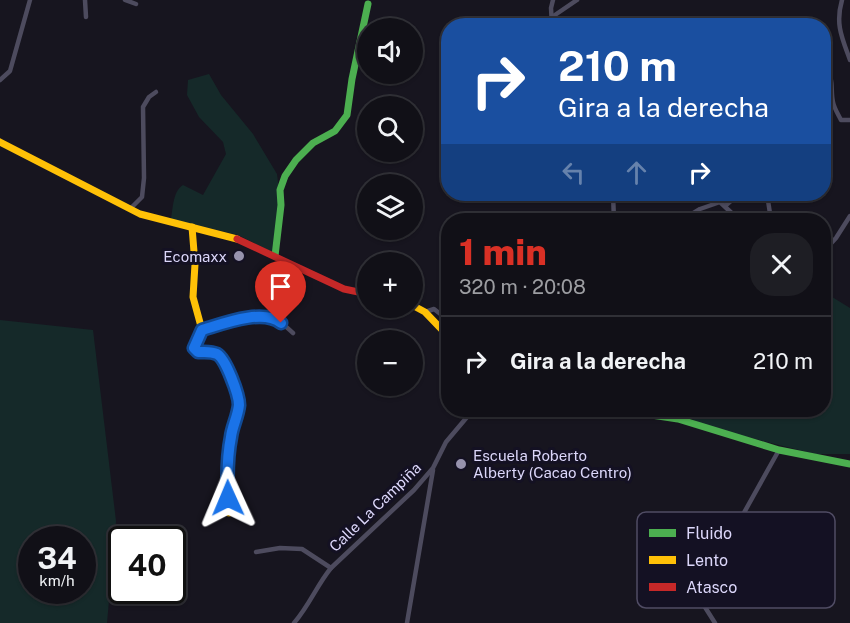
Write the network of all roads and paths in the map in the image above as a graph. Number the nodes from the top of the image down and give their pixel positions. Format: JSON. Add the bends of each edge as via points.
{"nodes":[{"id":1,"x":30,"y":0,"type":"edge"},
{"id":2,"x":85,"y":0,"type":"edge"},
{"id":3,"x":125,"y":0,"type":"edge"},
{"id":4,"x":554,"y":0,"type":"edge"},
{"id":5,"x":577,"y":0,"type":"edge"},
{"id":6,"x":842,"y":0,"type":"edge"},
{"id":7,"x":136,"y":4,"type":"dead end"},
{"id":8,"x":368,"y":4,"type":"dead end"},
{"id":9,"x":86,"y":17,"type":"dead end"},
{"id":10,"x":552,"y":17,"type":"joint"},
{"id":11,"x":850,"y":60,"type":"edge"},
{"id":12,"x":831,"y":79,"type":"edge"},
{"id":13,"x":0,"y":81,"type":"edge"},
{"id":14,"x":156,"y":92,"type":"dead end"},
{"id":15,"x":850,"y":120,"type":"edge"},
{"id":16,"x":0,"y":142,"type":"edge"},
{"id":17,"x":731,"y":201,"type":"edge"},
{"id":18,"x":725,"y":206,"type":"junction"},
{"id":19,"x":130,"y":209,"type":"junction"},
{"id":20,"x":693,"y":213,"type":"edge"},
{"id":21,"x":732,"y":213,"type":"edge"},
{"id":22,"x":850,"y":216,"type":"edge"},
{"id":23,"x":192,"y":227,"type":"junction"},
{"id":24,"x":831,"y":243,"type":"edge"},
{"id":25,"x":274,"y":256,"type":"junction"},
{"id":26,"x":357,"y":292,"type":"edge"},
{"id":27,"x":425,"y":312,"type":"joint"},
{"id":28,"x":441,"y":314,"type":"edge"},
{"id":29,"x":441,"y":329,"type":"edge"},
{"id":30,"x":202,"y":330,"type":"junction"},
{"id":31,"x":292,"y":333,"type":"dead end"},
{"id":32,"x":467,"y":417,"type":"edge"},
{"id":33,"x":665,"y":417,"type":"edge"},
{"id":34,"x":779,"y":450,"type":"junction"},
{"id":35,"x":850,"y":464,"type":"edge"},
{"id":36,"x":433,"y":468,"type":"junction"},
{"id":37,"x":744,"y":512,"type":"edge"},
{"id":38,"x":229,"y":513,"type":"dead end"},
{"id":39,"x":256,"y":552,"type":"dead end"},
{"id":40,"x":331,"y":567,"type":"junction"},
{"id":41,"x":706,"y":608,"type":"edge"},
{"id":42,"x":294,"y":623,"type":"edge"},
{"id":43,"x":407,"y":623,"type":"edge"},
{"id":44,"x":715,"y":623,"type":"edge"}],
"edges":[{"from":1,"to":13,"type":"street","via":[[10,71]]},
{"from":2,"to":9,"type":"street"},
{"from":3,"to":7,"type":"street"},
{"from":4,"to":10,"type":"street"},
{"from":5,"to":10,"type":"street"},
{"from":6,"to":11,"type":"street","via":[[838,15]]},
{"from":8,"to":25,"type":"street","via":[[346,115],[335,130],[313,143],[296,160],[285,176],[280,190]]},
{"from":12,"to":15,"type":"street","via":[[833,102],[841,120]]},
{"from":14,"to":19,"type":"street","via":[[143,106],[142,197]]},
{"from":16,"to":19,"type":"street"},
{"from":17,"to":18,"type":"street"},
{"from":18,"to":20,"type":"street","via":[[720,202]]},
{"from":18,"to":21,"type":"street"},
{"from":19,"to":23,"type":"street"},
{"from":22,"to":24,"type":"street"},
{"from":23,"to":25,"type":"street","via":[[232,237]]},
{"from":23,"to":30,"type":"street","via":[[193,297]]},
{"from":25,"to":26,"type":"street"},
{"from":27,"to":28,"type":"street","via":[[434,309]]},
{"from":27,"to":29,"type":"street"},
{"from":30,"to":31,"type":"street","via":[[262,317],[276,318]]},
{"from":30,"to":38,"type":"street","via":[[194,348],[218,355],[224,361],[239,404],[229,448]]},
{"from":32,"to":36,"type":"street","name":"Calle La Campiña","via":[[446,442]]},
{"from":33,"to":34,"type":"street"},
{"from":34,"to":35,"type":"street"},
{"from":34,"to":37,"type":"street"},
{"from":36,"to":40,"type":"street","name":"Calle La Campiña"},
{"from":36,"to":43,"type":"street"},
{"from":39,"to":40,"type":"street","via":[[302,549]]},
{"from":40,"to":42,"type":"street","name":"Calle La Campiña"},
{"from":41,"to":44,"type":"street"}]}
